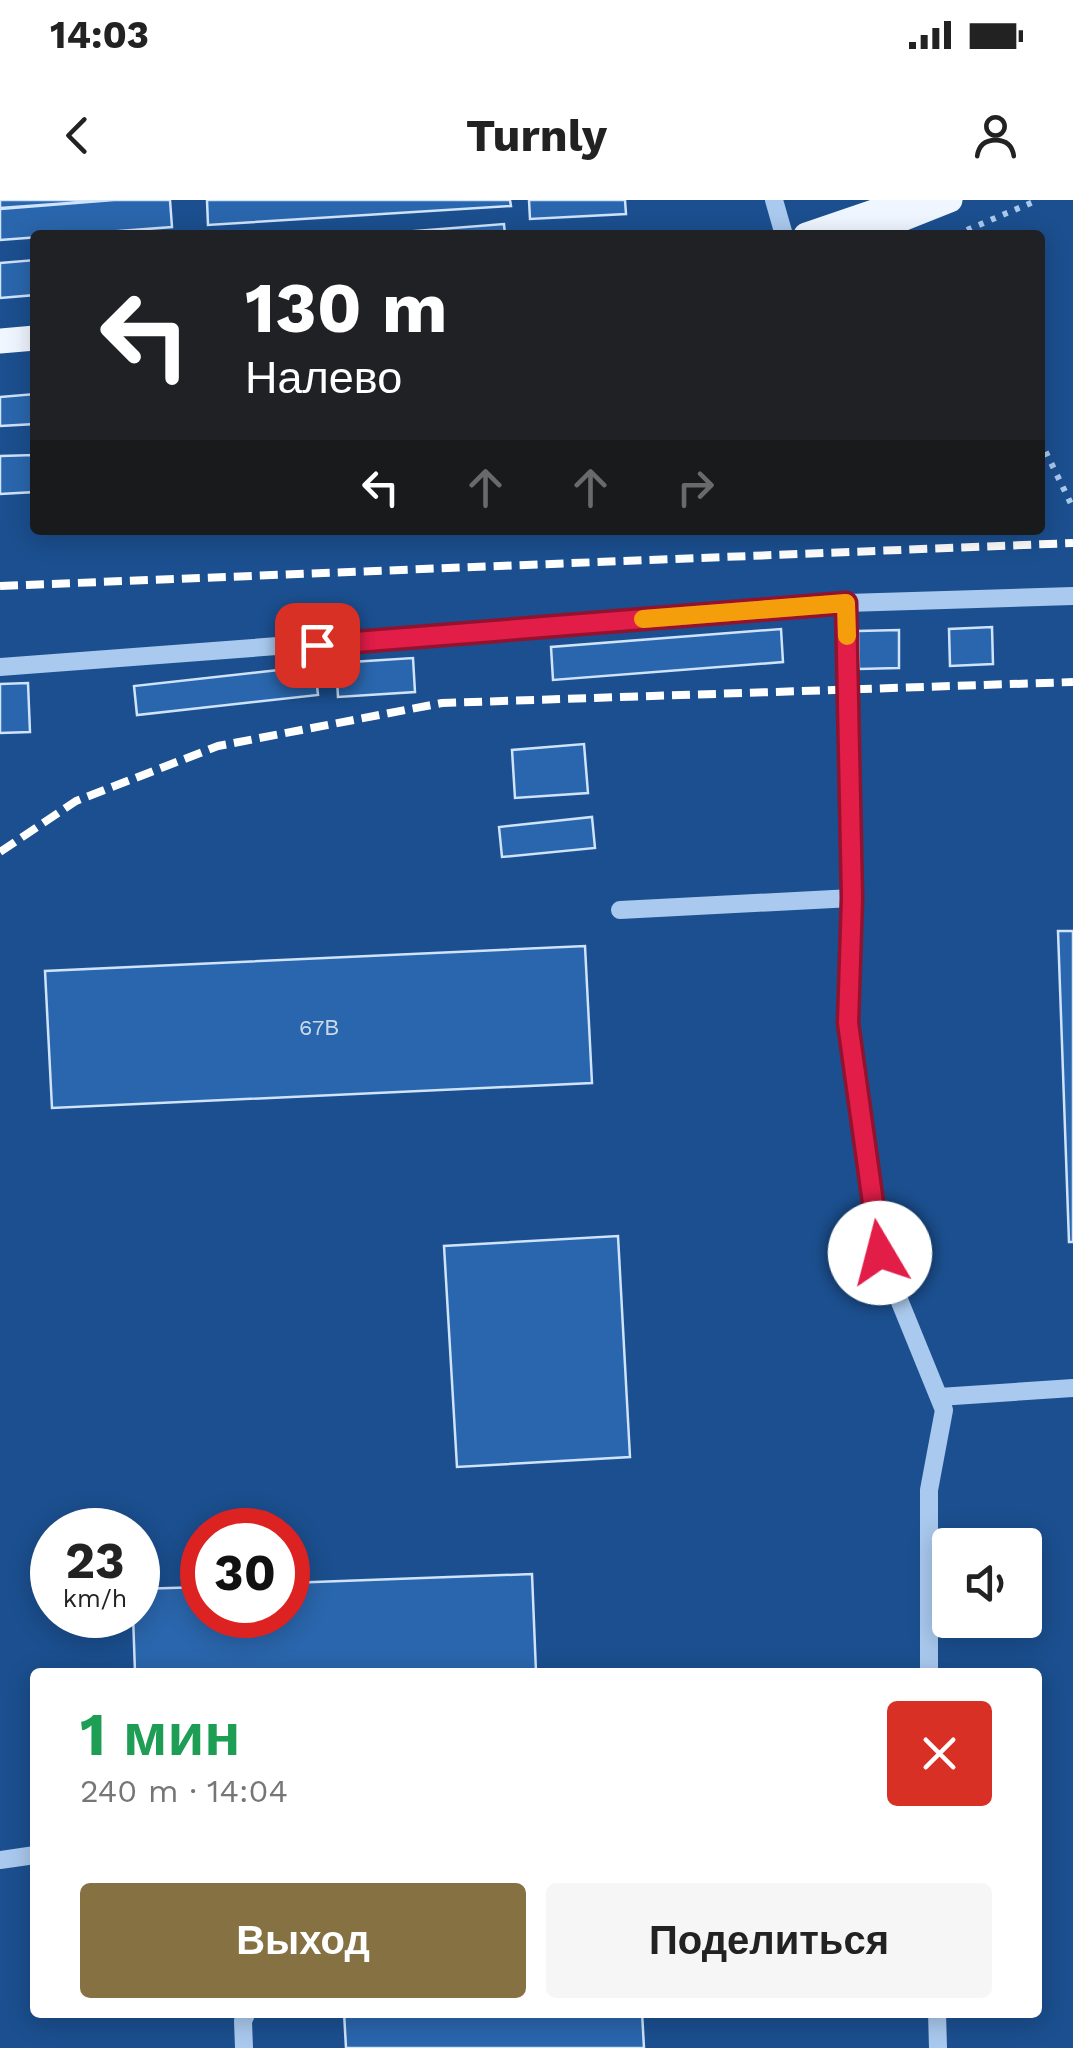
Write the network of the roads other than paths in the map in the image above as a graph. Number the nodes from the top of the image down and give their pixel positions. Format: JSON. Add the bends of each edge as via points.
{"nodes":[{"id":1,"x":774,"y":200,"type":"edge"},
{"id":2,"x":908,"y":200,"type":"edge"},
{"id":3,"x":950,"y":200,"type":"edge"},
{"id":4,"x":783,"y":230,"type":"edge"},
{"id":5,"x":821,"y":230,"type":"edge"},
{"id":6,"x":875,"y":230,"type":"edge"},
{"id":7,"x":30,"y":338,"type":"edge"},
{"id":8,"x":0,"y":341,"type":"edge"},
{"id":9,"x":30,"y":353,"type":"edge"},
{"id":10,"x":0,"y":356,"type":"edge"},
{"id":11,"x":1073,"y":596,"type":"edge"},
{"id":12,"x":846,"y":603,"type":"junction"},
{"id":13,"x":0,"y":668,"type":"edge"},
{"id":14,"x":852,"y":898,"type":"junction"},
{"id":15,"x":620,"y":910,"type":"dead end"},
{"id":16,"x":1073,"y":1388,"type":"edge"},
{"id":17,"x":939,"y":1397,"type":"junction"},
{"id":18,"x":929,"y":1668,"type":"edge"},
{"id":19,"x":30,"y":1856,"type":"edge"},
{"id":20,"x":0,"y":1860,"type":"edge"},
{"id":21,"x":244,"y":2018,"type":"edge"},
{"id":22,"x":937,"y":2018,"type":"edge"},
{"id":23,"x":244,"y":2048,"type":"edge"},
{"id":24,"x":938,"y":2048,"type":"edge"}],
"edges":[{"from":1,"to":4,"type":"street"},
{"from":2,"to":5,"type":"main road"},
{"from":3,"to":6,"type":"main road"},
{"from":7,"to":8,"type":"main road"},
{"from":9,"to":10,"type":"main road"},
{"from":11,"to":12,"type":"street"},
{"from":12,"to":13,"type":"street"},
{"from":12,"to":14,"type":"street"},
{"from":14,"to":15,"type":"street"},
{"from":14,"to":17,"type":"street","via":[[848,1023],[880,1253]]},
{"from":16,"to":17,"type":"street"},
{"from":17,"to":18,"type":"street","via":[[944,1410],[929,1490]]},
{"from":19,"to":20,"type":"street"},
{"from":21,"to":23,"type":"street"},
{"from":22,"to":24,"type":"street"}]}
